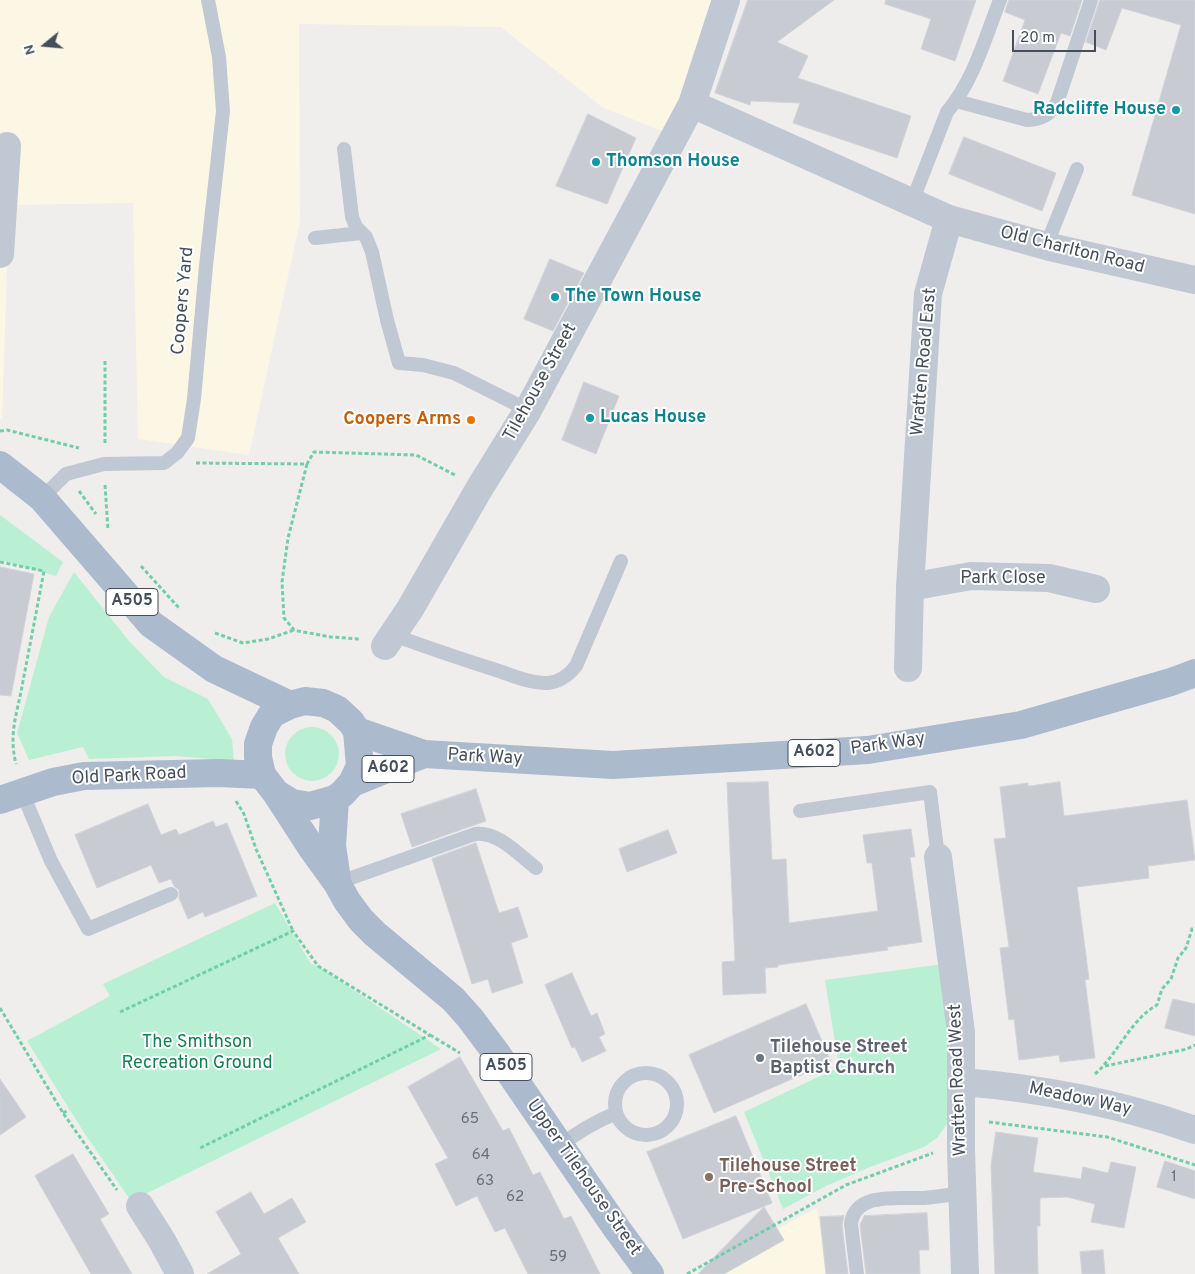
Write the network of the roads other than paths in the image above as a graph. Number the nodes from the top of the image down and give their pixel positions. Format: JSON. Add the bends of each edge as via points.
{"nodes":[{"id":1,"x":208,"y":0,"type":"edge"},
{"id":2,"x":726,"y":0,"type":"edge"},
{"id":3,"x":1000,"y":0,"type":"edge"},
{"id":4,"x":1091,"y":0,"type":"edge"},
{"id":5,"x":956,"y":101,"type":"junction"},
{"id":6,"x":692,"y":104,"type":"junction"},
{"id":7,"x":6,"y":146,"type":"dead end"},
{"id":8,"x":344,"y":149,"type":"dead end"},
{"id":9,"x":1077,"y":169,"type":"dead end"},
{"id":10,"x":912,"y":202,"type":"junction"},
{"id":11,"x":949,"y":219,"type":"junction"},
{"id":12,"x":361,"y":233,"type":"junction"},
{"id":13,"x":315,"y":238,"type":"dead end"},
{"id":14,"x":1046,"y":246,"type":"junction"},
{"id":15,"x":0,"y":254,"type":"edge"},
{"id":16,"x":1195,"y":280,"type":"edge"},
{"id":17,"x":528,"y":410,"type":"junction"},
{"id":18,"x":0,"y":465,"type":"edge"},
{"id":19,"x":42,"y":498,"type":"junction"},
{"id":20,"x":621,"y":561,"type":"dead end"},
{"id":21,"x":910,"y":587,"type":"junction"},
{"id":22,"x":1096,"y":589,"type":"dead end"},
{"id":23,"x":389,"y":641,"type":"joint"},
{"id":24,"x":908,"y":668,"type":"dead end"},
{"id":25,"x":1195,"y":673,"type":"edge"},
{"id":26,"x":290,"y":705,"type":"junction"},
{"id":27,"x":357,"y":731,"type":"junction"},
{"id":28,"x":424,"y":754,"type":"junction"},
{"id":29,"x":269,"y":784,"type":"junction"},
{"id":30,"x":344,"y":791,"type":"junction"},
{"id":31,"x":11,"y":796,"type":"edge"},
{"id":32,"x":800,"y":811,"type":"dead end"},
{"id":33,"x":938,"y":857,"type":"joint"},
{"id":34,"x":536,"y":868,"type":"dead end"},
{"id":35,"x":337,"y":883,"type":"junction"},
{"id":36,"x":171,"y":894,"type":"dead end"},
{"id":37,"x":962,"y":1082,"type":"junction"},
{"id":38,"x":616,"y":1113,"type":"junction"},
{"id":39,"x":1195,"y":1130,"type":"edge"},
{"id":40,"x":561,"y":1145,"type":"junction"},
{"id":41,"x":962,"y":1193,"type":"junction"},
{"id":42,"x":140,"y":1206,"type":"road end"},
{"id":43,"x":180,"y":1274,"type":"edge"},
{"id":44,"x":650,"y":1274,"type":"edge"},
{"id":45,"x":857,"y":1274,"type":"edge"},
{"id":46,"x":965,"y":1274,"type":"edge"}],
"edges":[{"from":1,"to":19,"type":"lane","name":"Coopers Yard","via":[[219,58],[223,111],[188,438],[164,463],[104,464],[66,474]]},
{"from":2,"to":6,"type":"street","name":"Tilehouse Street"},
{"from":3,"to":5,"type":"lane","via":[[971,74]]},
{"from":4,"to":5,"type":"lane","via":[[1052,112],[1039,119],[1027,120]]},
{"from":5,"to":10,"type":"lane","via":[[947,112]]},
{"from":6,"to":10,"type":"street"},
{"from":6,"to":17,"type":"street","name":"Tilehouse Street"},
{"from":7,"to":15,"type":"street"},
{"from":8,"to":12,"type":"lane","via":[[352,217]]},
{"from":9,"to":14,"type":"lane"},
{"from":10,"to":11,"type":"street"},
{"from":11,"to":14,"type":"street","name":"Old Charlton Road"},
{"from":11,"to":21,"type":"street","name":"Wratten Road East","via":[[928,294]]},
{"from":12,"to":13,"type":"lane"},
{"from":12,"to":17,"type":"lane","via":[[372,252],[399,363],[454,373]]},
{"from":14,"to":16,"type":"street","name":"Old Charlton Road"},
{"from":17,"to":23,"type":"street","name":"Tilehouse Street"},
{"from":18,"to":19,"type":"main road","number":"A505"},
{"from":19,"to":26,"type":"main road","number":"A505","via":[[151,624],[214,669]]},
{"from":20,"to":23,"type":"lane","via":[[576,666],[562,679],[545,683],[522,679]]},
{"from":21,"to":22,"type":"street","name":"Park Close","via":[[971,576],[1049,578]]},
{"from":21,"to":24,"type":"street","name":"Wratten Road East"},
{"from":25,"to":28,"type":"main road","name":"Park Way","number":"A602","via":[[1021,725],[868,750],[614,765]]},
{"from":26,"to":27,"type":"main road","via":[[305,701],[323,703],[337,709]]},
{"from":26,"to":29,"type":"main road","via":[[272,714],[258,744],[258,757]]},
{"from":27,"to":28,"type":"main road","name":"Park Way","number":"A602"},
{"from":27,"to":30,"type":"main road","via":[[360,766]]},
{"from":28,"to":30,"type":"main road","name":"Park Way","number":"A602"},
{"from":29,"to":30,"type":"main road","via":[[292,803],[310,806]]},
{"from":29,"to":31,"type":"main road","name":"Old Park Road","via":[[219,773],[84,776]]},
{"from":29,"to":35,"type":"main road","name":"Upper Tilehouse Street","number":"A505"},
{"from":30,"to":35,"type":"main road","name":"Upper Tilehouse Street","number":"A505","via":[[332,846]]},
{"from":31,"to":36,"type":"lane","via":[[88,929]]},
{"from":32,"to":33,"type":"lane","via":[[930,792]]},
{"from":33,"to":37,"type":"street","name":"Wratten Road West","via":[[961,1032]]},
{"from":34,"to":35,"type":"lane","via":[[499,840],[483,833]]},
{"from":35,"to":40,"type":"main road","name":"Upper Tilehouse Street","number":"A505","via":[[347,901],[376,934],[470,1018]]},
{"from":37,"to":39,"type":"street","name":"Meadow Way","via":[[1025,1088],[1122,1107]]},
{"from":37,"to":41,"type":"street","name":"Wratten Road West"},
{"from":38,"to":38,"type":"lane","via":[[617,1092],[636,1074],[652,1073],[662,1077],[676,1094],[675,1115],[669,1125],[656,1133],[640,1134],[629,1130]]},
{"from":38,"to":40,"type":"lane","via":[[592,1123]]},
{"from":40,"to":44,"type":"main road","name":"Upper Tilehouse Street","number":"A505"},
{"from":41,"to":45,"type":"lane","via":[[877,1199],[858,1208],[851,1224]]},
{"from":41,"to":46,"type":"street","name":"Wratten Road West"},
{"from":42,"to":43,"type":"street"}]}
